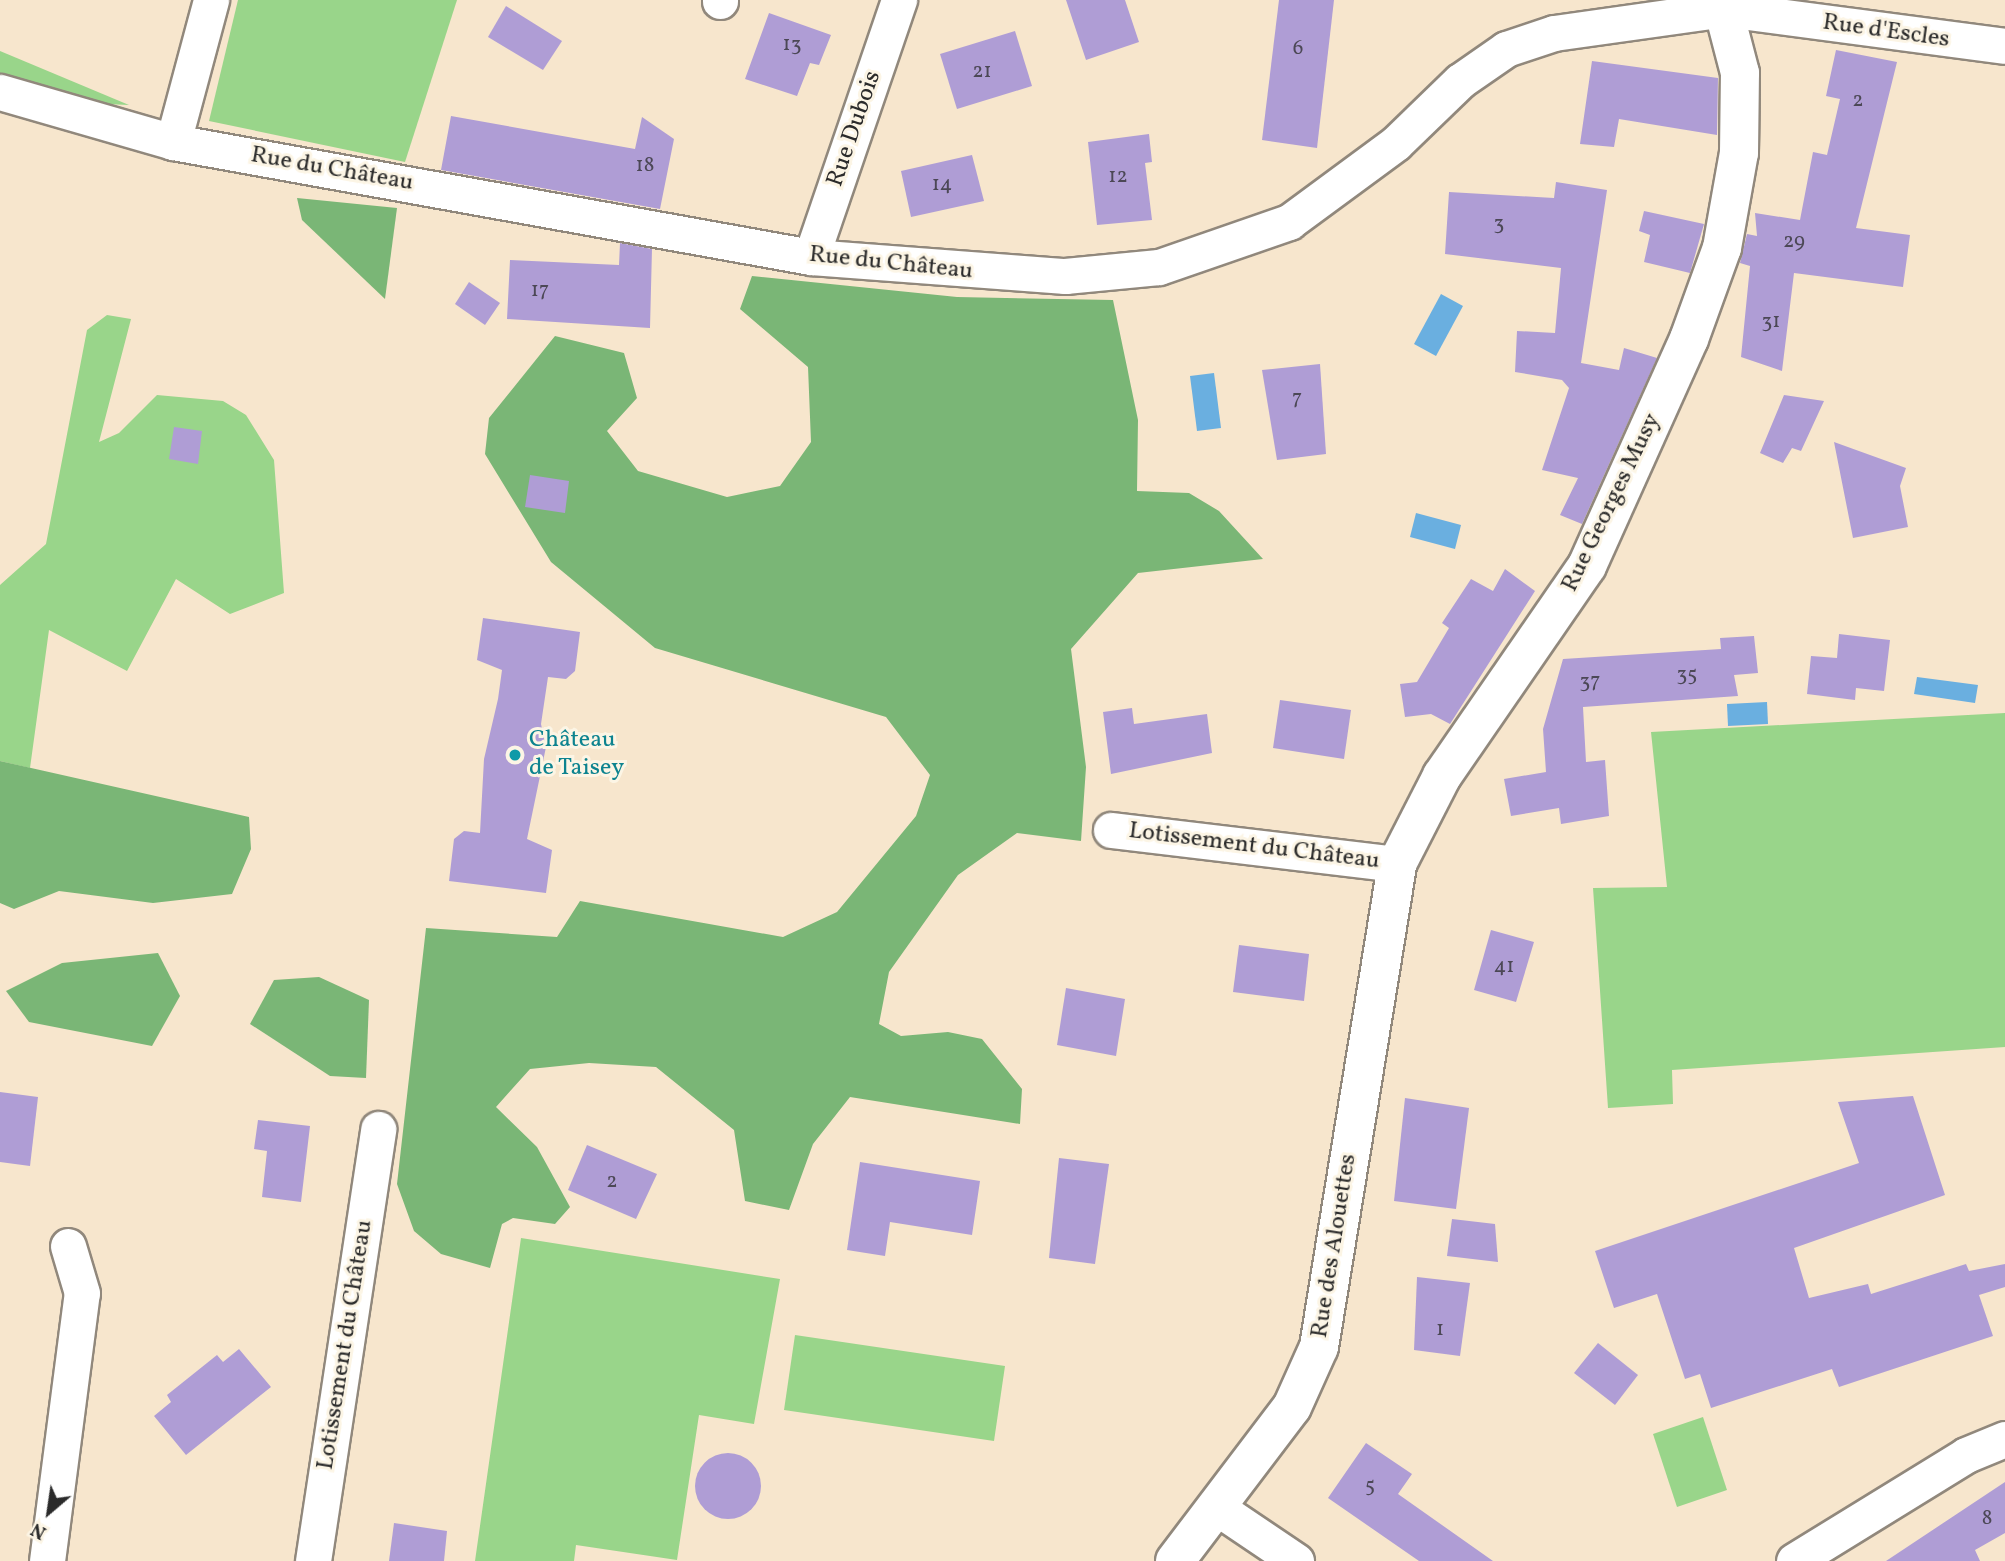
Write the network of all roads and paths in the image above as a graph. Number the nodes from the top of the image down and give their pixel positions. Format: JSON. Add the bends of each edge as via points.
{"nodes":[{"id":1,"x":211,"y":0,"type":"edge"},
{"id":2,"x":900,"y":0,"type":"edge"},
{"id":3,"x":1723,"y":4,"type":"edge"},
{"id":4,"x":2005,"y":46,"type":"edge"},
{"id":5,"x":0,"y":92,"type":"edge"},
{"id":6,"x":173,"y":142,"type":"junction"},
{"id":7,"x":811,"y":257,"type":"junction"},
{"id":8,"x":1111,"y":830,"type":"dead end"},
{"id":9,"x":1397,"y":864,"type":"junction"},
{"id":10,"x":1364,"y":1054,"type":"joint"},
{"id":11,"x":378,"y":1129,"type":"dead end"},
{"id":12,"x":68,"y":1246,"type":"dead end"},
{"id":13,"x":2005,"y":1439,"type":"edge"},
{"id":14,"x":1219,"y":1509,"type":"junction"},
{"id":15,"x":47,"y":1561,"type":"edge"},
{"id":16,"x":313,"y":1561,"type":"edge"},
{"id":17,"x":1175,"y":1561,"type":"edge"},
{"id":18,"x":1296,"y":1561,"type":"edge"},
{"id":19,"x":1794,"y":1561,"type":"edge"}],
"edges":[{"from":1,"to":6,"type":"street"},
{"from":2,"to":7,"type":"street","name":"Rue Dubois"},
{"from":3,"to":4,"type":"street","name":"Rue d'Escles"},
{"from":3,"to":7,"type":"street","name":"Rue du Château","via":[[1555,33],[1506,49],[1460,81],[1345,184],[1289,222],[1158,267],[1065,276]]},
{"from":3,"to":9,"type":"street","name":"Rue Georges Musy","via":[[1740,73],[1739,153],[1722,248],[1689,340],[1587,566],[1442,776]]},
{"from":5,"to":6,"type":"street","name":"Rue du Château"},
{"from":6,"to":7,"type":"street","name":"Rue du Château"},
{"from":8,"to":9,"type":"street","name":"Lotissement du Château"},
{"from":9,"to":10,"type":"street","name":"Rue Georges Musy"},
{"from":10,"to":14,"type":"street","name":"Rue des Alouettes","via":[[1336,1272],[1319,1347],[1292,1407]]},
{"from":11,"to":16,"type":"street","name":"Lotissement du Château"},
{"from":12,"to":15,"type":"street","via":[[82,1293]]},
{"from":13,"to":19,"type":"street","via":[[1966,1455]]},
{"from":14,"to":17,"type":"street","name":"Rue des Alouettes"},
{"from":14,"to":18,"type":"street"}]}
